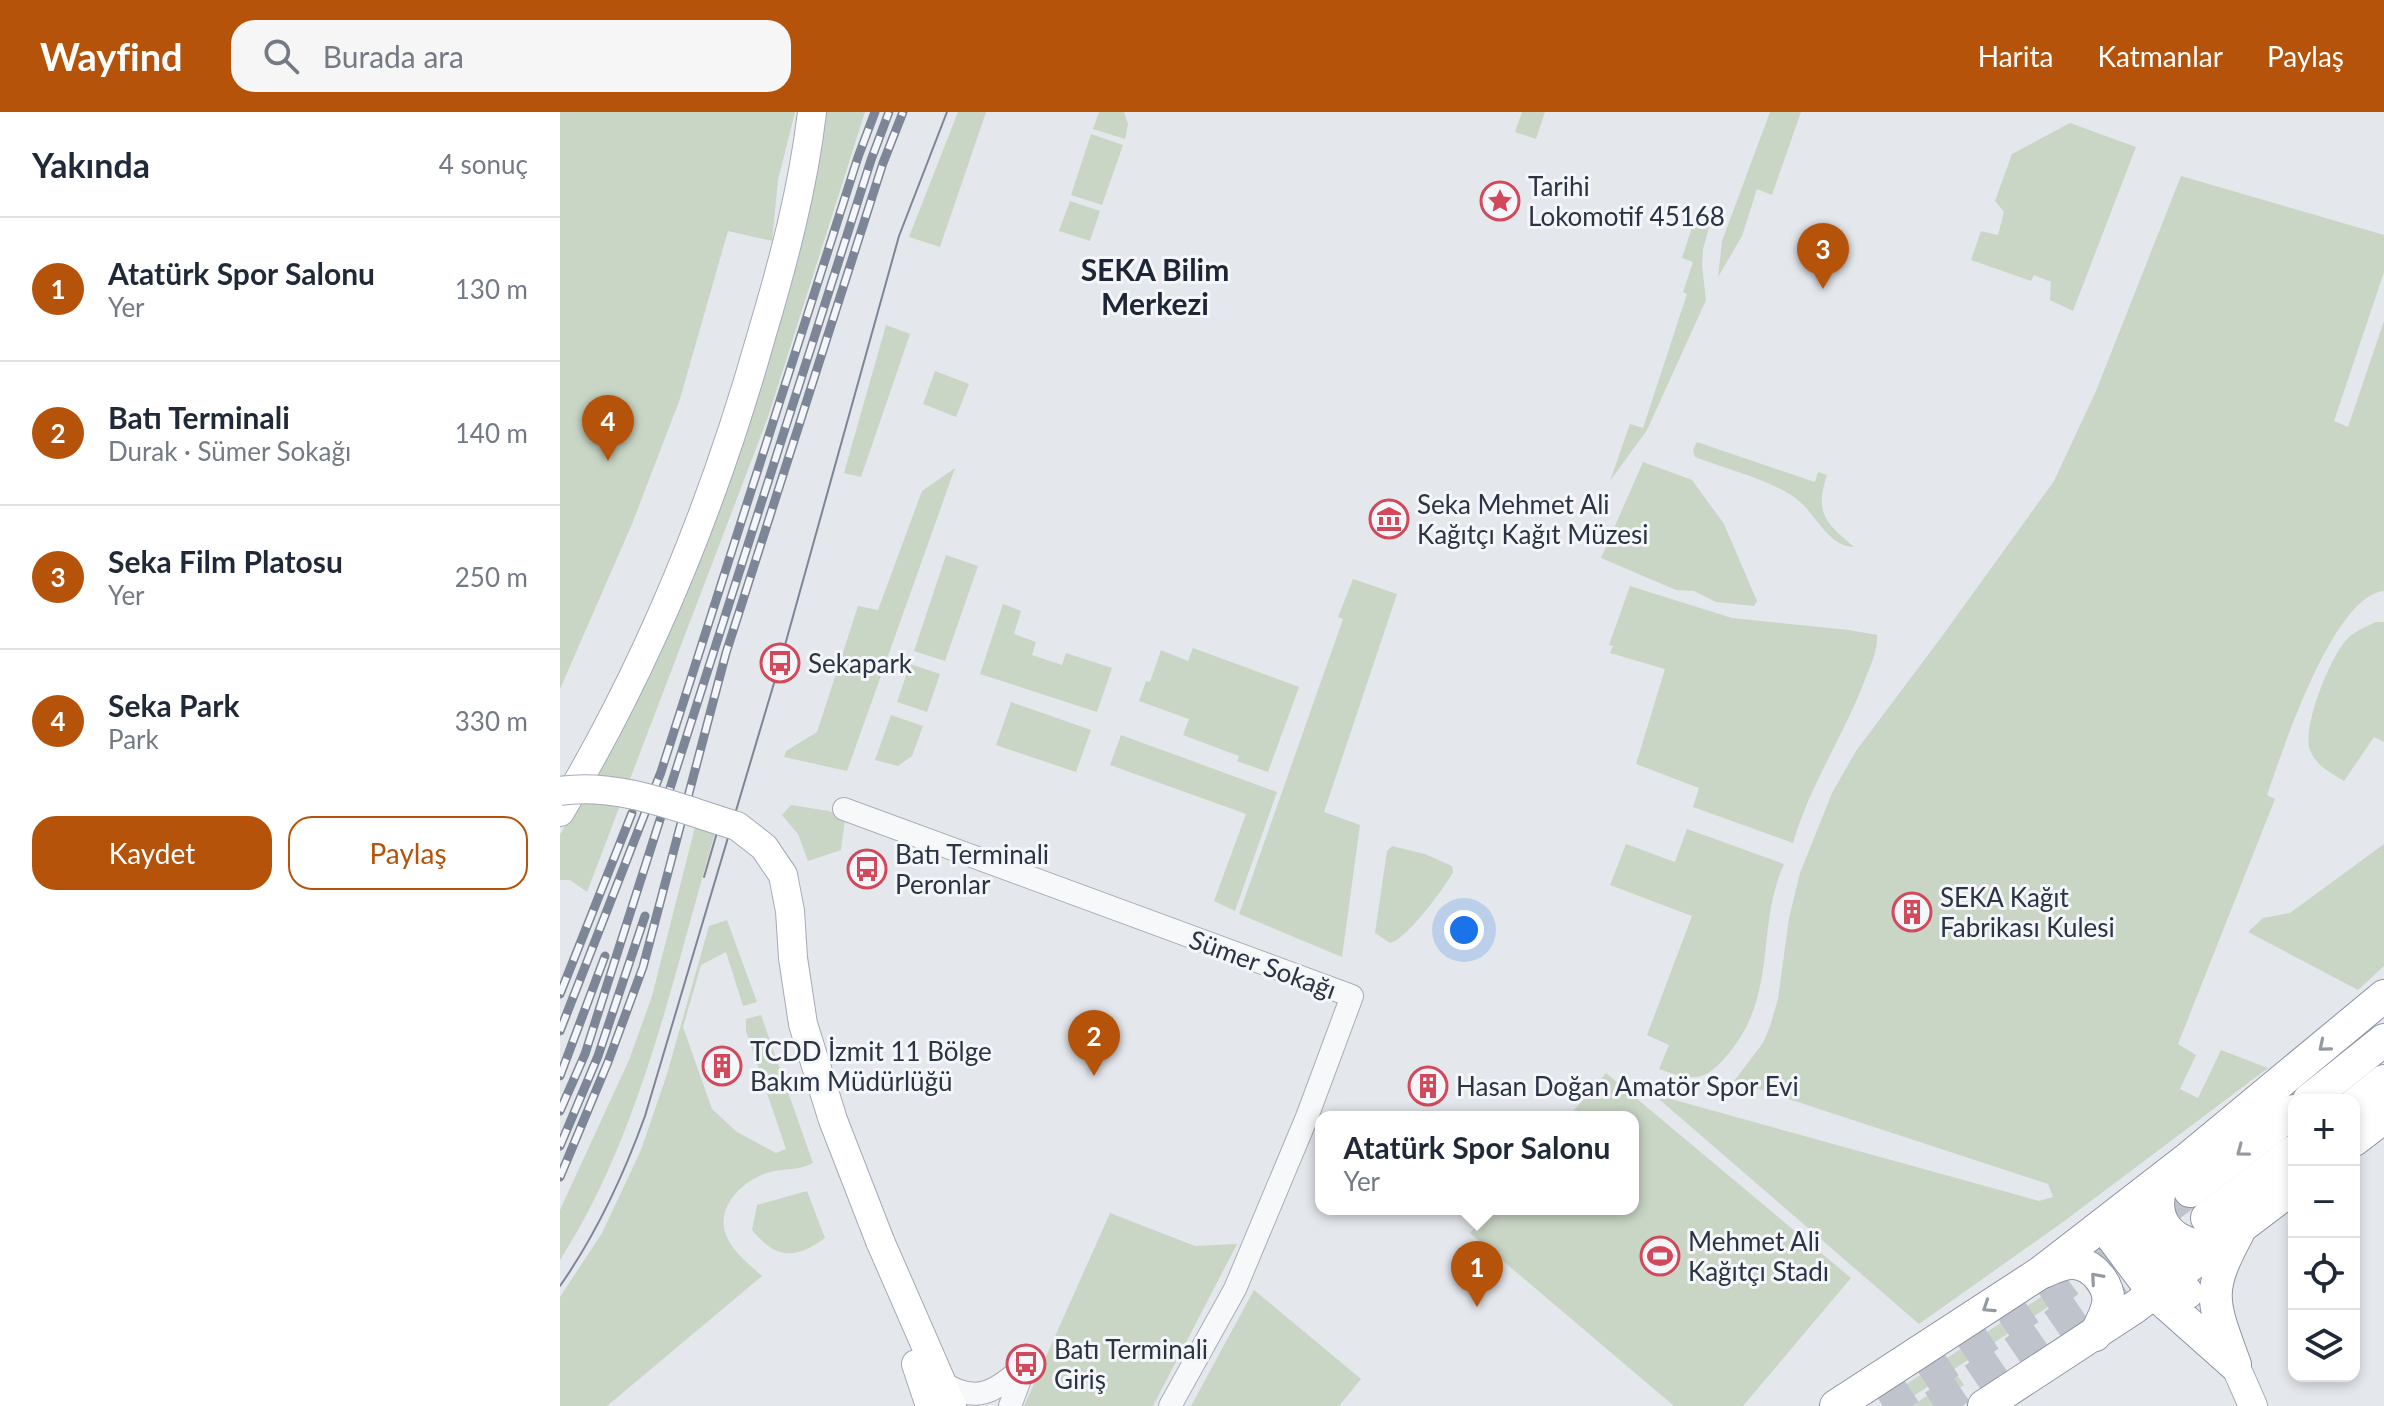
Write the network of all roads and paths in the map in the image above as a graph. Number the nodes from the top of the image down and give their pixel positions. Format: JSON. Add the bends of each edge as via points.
{"nodes":[{"id":1,"x":812,"y":112,"type":"edge"},
{"id":2,"x":560,"y":791,"type":"edge"},
{"id":3,"x":844,"y":809,"type":"dead end"},
{"id":4,"x":560,"y":812,"type":"edge"},
{"id":5,"x":2384,"y":996,"type":"edge"},
{"id":6,"x":2384,"y":1040,"type":"edge"},
{"id":7,"x":2384,"y":1081,"type":"edge"},
{"id":8,"x":2316,"y":1094,"type":"edge"},
{"id":9,"x":2360,"y":1100,"type":"edge"},
{"id":10,"x":2288,"y":1115,"type":"edge"},
{"id":11,"x":2384,"y":1117,"type":"edge"},
{"id":12,"x":2360,"y":1135,"type":"edge"},
{"id":13,"x":2288,"y":1157,"type":"edge"},
{"id":14,"x":2178,"y":1184,"type":"junction"},
{"id":15,"x":2288,"y":1191,"type":"edge"},
{"id":16,"x":2114,"y":1217,"type":"junction"},
{"id":17,"x":2241,"y":1226,"type":"junction"},
{"id":18,"x":2211,"y":1232,"type":"junction"},
{"id":19,"x":2040,"y":1273,"type":"junction"},
{"id":20,"x":2165,"y":1285,"type":"junction"},
{"id":21,"x":2095,"y":1335,"type":"junction"},
{"id":22,"x":2235,"y":1365,"type":"junction"},
{"id":23,"x":941,"y":1398,"type":"edge"},
{"id":24,"x":1010,"y":1406,"type":"edge"},
{"id":25,"x":1170,"y":1406,"type":"edge"},
{"id":26,"x":1836,"y":1406,"type":"edge"},
{"id":27,"x":1984,"y":1406,"type":"edge"},
{"id":28,"x":2253,"y":1406,"type":"edge"}],
"edges":[{"from":1,"to":4,"type":"main road","via":[[785,255],[738,420],[691,549],[604,733]]},
{"from":2,"to":23,"type":"main road","bridge":true,"via":[[633,795],[737,826],[774,860],[787,889],[797,996],[814,1067]]},
{"from":3,"to":25,"type":"street","name":"Sümer Sokağı","via":[[1352,996],[1235,1289]]},
{"from":5,"to":14,"type":"highway","one_way":true},
{"from":6,"to":8,"type":"highway"},
{"from":7,"to":9,"type":"highway"},
{"from":10,"to":14,"type":"highway","one_way":true},
{"from":11,"to":12,"type":"highway"},
{"from":13,"to":18,"type":"highway"},
{"from":14,"to":16,"type":"highway"},
{"from":14,"to":18,"type":"highway","via":[[2157,1201],[2170,1231],[2187,1245]]},
{"from":15,"to":17,"type":"highway"},
{"from":16,"to":19,"type":"highway"},
{"from":16,"to":20,"type":"highway"},
{"from":17,"to":18,"type":"highway"},
{"from":17,"to":22,"type":"highway","via":[[2219,1271],[2214,1308]]},
{"from":18,"to":20,"type":"highway"},
{"from":21,"to":19,"type":"highway","one_way":true,"via":[[2109,1302],[2100,1279],[2077,1263]]},
{"from":19,"to":26,"type":"highway","one_way":true},
{"from":20,"to":21,"type":"highway"},
{"from":20,"to":22,"type":"highway"},
{"from":21,"to":27,"type":"highway"},
{"from":22,"to":28,"type":"main road"},
{"from":23,"to":24,"type":"street","via":[[977,1396],[1001,1387],[1026,1364]]}]}
